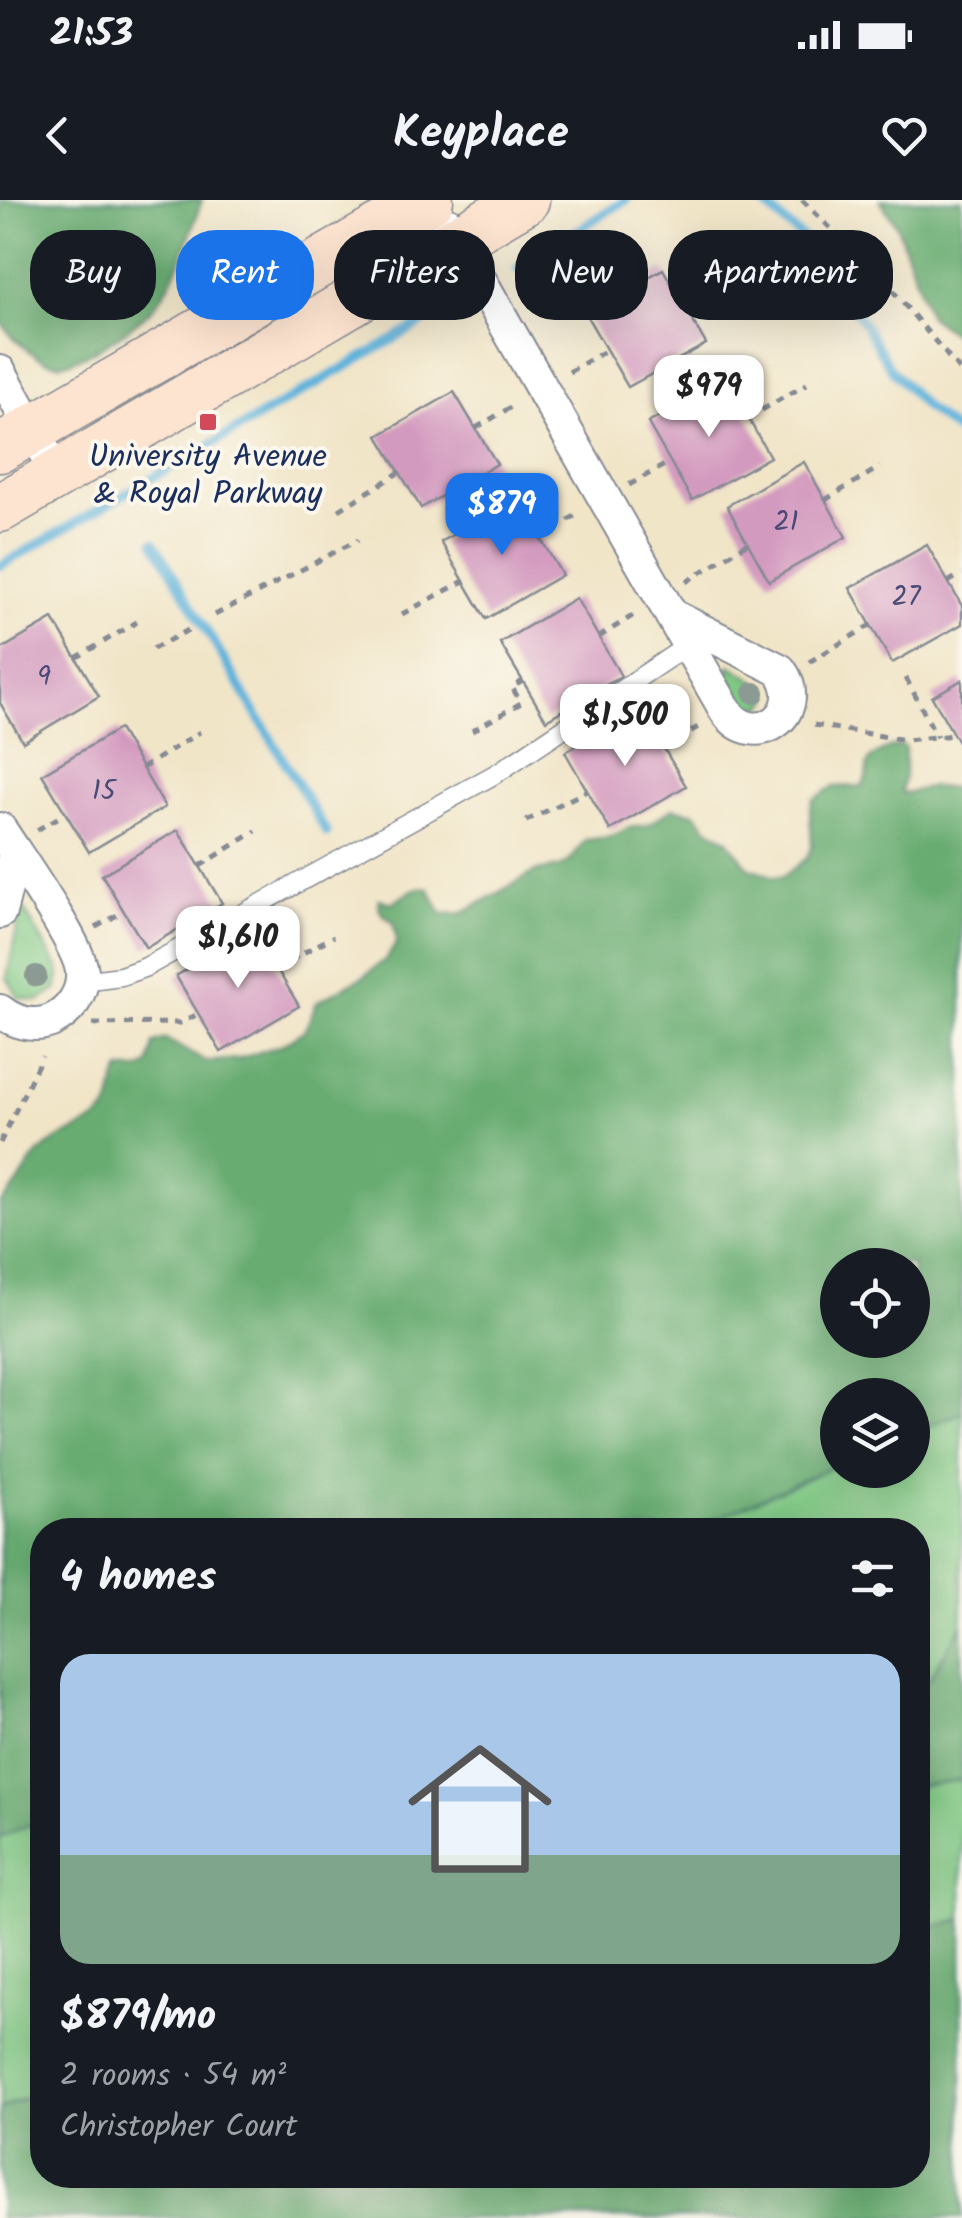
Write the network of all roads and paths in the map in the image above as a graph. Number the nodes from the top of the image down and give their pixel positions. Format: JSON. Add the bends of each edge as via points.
{"nodes":[{"id":1,"x":432,"y":200,"type":"edge"},
{"id":2,"x":526,"y":200,"type":"edge"},
{"id":3,"x":802,"y":200,"type":"edge"},
{"id":4,"x":451,"y":230,"type":"edge"},
{"id":5,"x":476,"y":230,"type":"edge"},
{"id":6,"x":495,"y":306,"type":"edge"},
{"id":7,"x":334,"y":313,"type":"edge"},
{"id":8,"x":0,"y":372,"type":"edge"},
{"id":9,"x":962,"y":373,"type":"edge"},
{"id":10,"x":807,"y":384,"type":"dead end"},
{"id":11,"x":748,"y":418,"type":"dead end"},
{"id":12,"x":16,"y":438,"type":"edge"},
{"id":13,"x":880,"y":467,"type":"dead end"},
{"id":14,"x":400,"y":472,"type":"dead end"},
{"id":15,"x":58,"y":474,"type":"junction"},
{"id":16,"x":825,"y":500,"type":"dead end"},
{"id":17,"x":0,"y":508,"type":"edge"},
{"id":18,"x":339,"y":510,"type":"dead end"},
{"id":19,"x":358,"y":540,"type":"dead end"},
{"id":20,"x":962,"y":574,"type":"edge"},
{"id":21,"x":464,"y":581,"type":"dead end"},
{"id":22,"x":948,"y":582,"type":"dead end"},
{"id":23,"x":402,"y":614,"type":"dead end"},
{"id":24,"x":215,"y":615,"type":"dead end"},
{"id":25,"x":671,"y":615,"type":"junction"},
{"id":26,"x":137,"y":622,"type":"dead end"},
{"id":27,"x":871,"y":626,"type":"dead end"},
{"id":28,"x":192,"y":628,"type":"dead end"},
{"id":29,"x":688,"y":645,"type":"junction"},
{"id":30,"x":153,"y":649,"type":"dead end"},
{"id":31,"x":76,"y":658,"type":"dead end"},
{"id":32,"x":785,"y":676,"type":"junction"},
{"id":33,"x":906,"y":678,"type":"dead end"},
{"id":34,"x":523,"y":681,"type":"dead end"},
{"id":35,"x":726,"y":711,"type":"junction"},
{"id":36,"x":784,"y":714,"type":"junction"},
{"id":37,"x":200,"y":732,"type":"dead end"},
{"id":38,"x":472,"y":732,"type":"dead end"},
{"id":39,"x":954,"y":735,"type":"dead end"},
{"id":40,"x":938,"y":738,"type":"junction"},
{"id":41,"x":663,"y":747,"type":"dead end"},
{"id":42,"x":142,"y":768,"type":"dead end"},
{"id":43,"x":588,"y":791,"type":"dead end"},
{"id":44,"x":526,"y":821,"type":"dead end"},
{"id":45,"x":256,"y":831,"type":"dead end"},
{"id":46,"x":8,"y":841,"type":"edge"},
{"id":47,"x":200,"y":866,"type":"dead end"},
{"id":48,"x":0,"y":912,"type":"edge"},
{"id":49,"x":334,"y":936,"type":"dead end"},
{"id":50,"x":276,"y":968,"type":"dead end"},
{"id":51,"x":82,"y":981,"type":"junction"},
{"id":52,"x":0,"y":1011,"type":"edge"},
{"id":53,"x":198,"y":1014,"type":"dead end"},
{"id":54,"x":58,"y":1016,"type":"junction"},
{"id":55,"x":0,"y":1144,"type":"edge"}],
"edges":[{"from":1,"to":4,"type":"street"},
{"from":1,"to":12,"type":"main road"},
{"from":2,"to":5,"type":"main road"},
{"from":3,"to":9,"type":"path","via":[[887,284]]},
{"from":6,"to":25,"type":"street"},
{"from":7,"to":15,"type":"main road"},
{"from":8,"to":12,"type":"street"},
{"from":10,"to":11,"type":"path"},
{"from":12,"to":15,"type":"street"},
{"from":13,"to":16,"type":"path"},
{"from":14,"to":18,"type":"path"},
{"from":15,"to":17,"type":"main road"},
{"from":19,"to":24,"type":"path"},
{"from":20,"to":22,"type":"path"},
{"from":21,"to":23,"type":"path"},
{"from":25,"to":29,"type":"street"},
{"from":25,"to":32,"type":"street"},
{"from":26,"to":31,"type":"path"},
{"from":27,"to":32,"type":"path"},
{"from":28,"to":30,"type":"path"},
{"from":29,"to":35,"type":"street"},
{"from":29,"to":51,"type":"lane","via":[[497,773],[146,967]]},
{"from":32,"to":36,"type":"street","via":[[790,698]]},
{"from":33,"to":40,"type":"path"},
{"from":34,"to":38,"type":"path","via":[[512,687],[521,702]]},
{"from":35,"to":36,"type":"street","via":[[754,729]]},
{"from":35,"to":41,"type":"path"},
{"from":36,"to":40,"type":"path","via":[[866,734]]},
{"from":37,"to":42,"type":"path"},
{"from":39,"to":40,"type":"path"},
{"from":43,"to":44,"type":"path"},
{"from":45,"to":47,"type":"path"},
{"from":46,"to":48,"type":"street"},
{"from":46,"to":51,"type":"street","via":[[79,959]]},
{"from":49,"to":50,"type":"path"},
{"from":51,"to":54,"type":"street","via":[[75,1002]]},
{"from":52,"to":54,"type":"street","via":[[31,1024]]},
{"from":53,"to":54,"type":"path","via":[[180,1023],[96,1025]]},
{"from":54,"to":55,"type":"path"}]}
